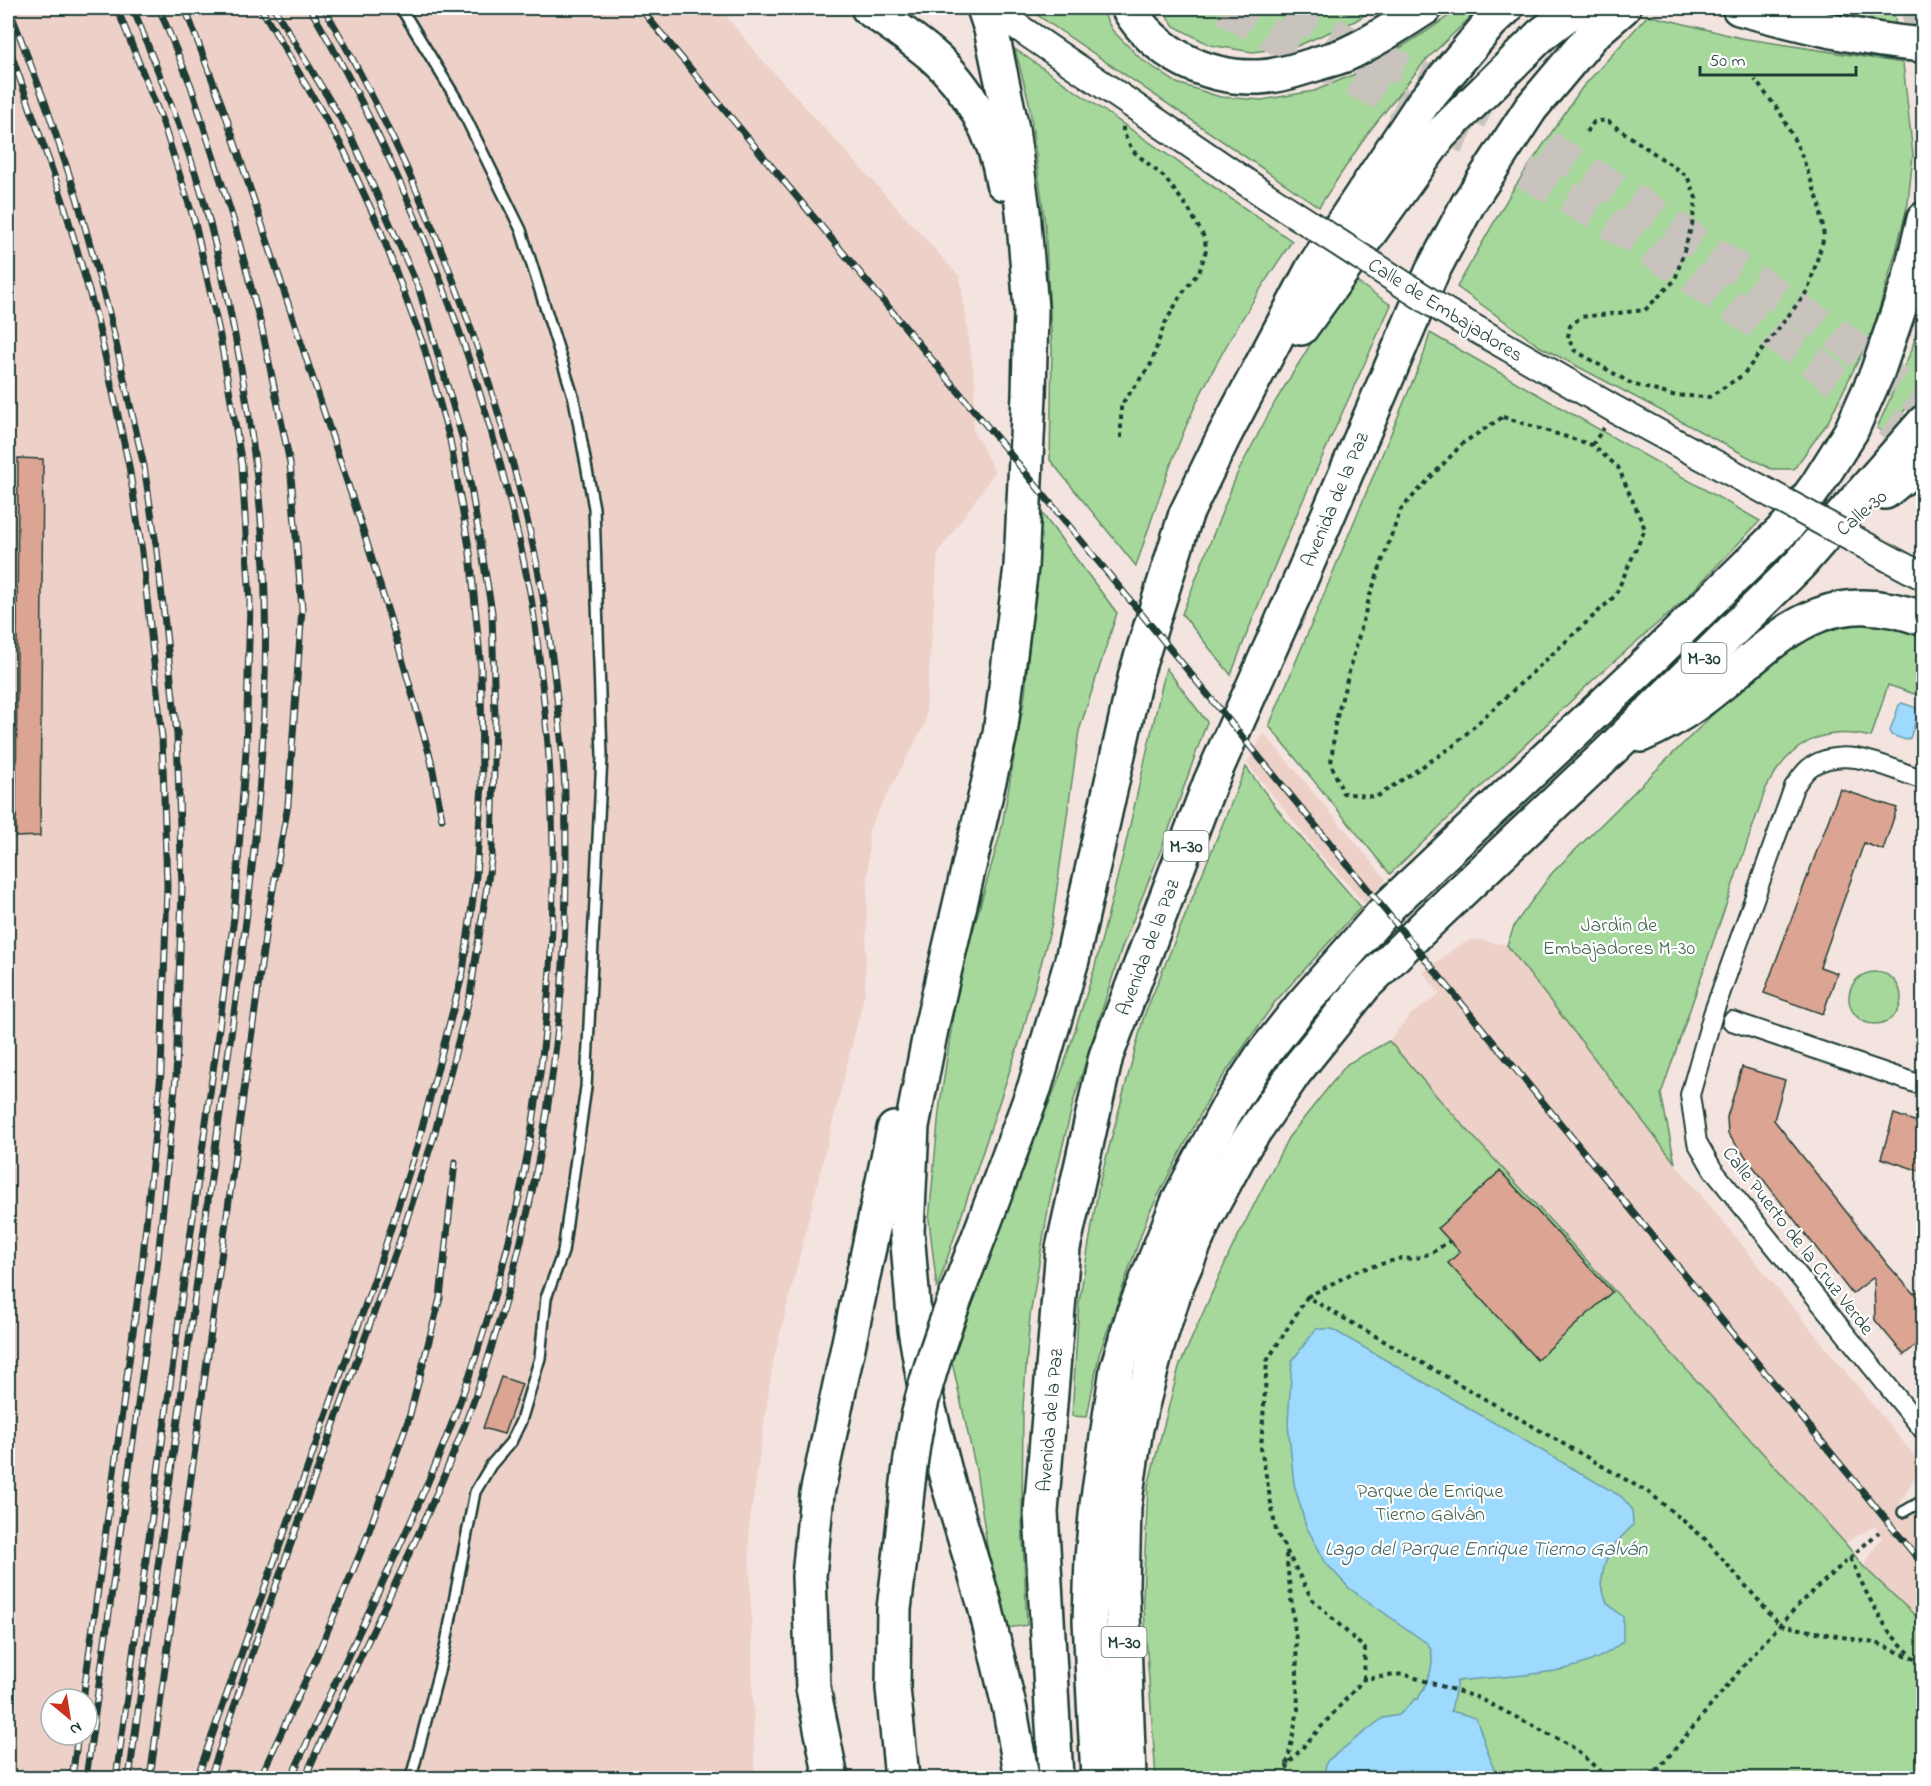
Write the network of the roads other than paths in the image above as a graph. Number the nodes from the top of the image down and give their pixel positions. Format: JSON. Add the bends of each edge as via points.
{"nodes":[{"id":1,"x":401,"y":8,"type":"edge"},
{"id":2,"x":868,"y":8,"type":"edge"},
{"id":3,"x":984,"y":8,"type":"edge"},
{"id":4,"x":990,"y":8,"type":"edge"},
{"id":5,"x":1128,"y":8,"type":"edge"},
{"id":6,"x":1425,"y":8,"type":"edge"},
{"id":7,"x":1506,"y":8,"type":"edge"},
{"id":8,"x":1576,"y":8,"type":"edge"},
{"id":9,"x":1623,"y":8,"type":"edge"},
{"id":10,"x":1739,"y":8,"type":"edge"},
{"id":11,"x":1923,"y":45,"type":"edge"},
{"id":12,"x":1923,"y":219,"type":"edge"},
{"id":13,"x":1025,"y":243,"type":"junction"},
{"id":14,"x":1923,"y":422,"type":"edge"},
{"id":15,"x":1224,"y":435,"type":"junction"},
{"id":16,"x":1923,"y":460,"type":"edge"},
{"id":17,"x":1799,"y":565,"type":"junction"},
{"id":18,"x":1923,"y":577,"type":"edge"},
{"id":19,"x":1923,"y":619,"type":"edge"},
{"id":20,"x":1000,"y":734,"type":"junction"},
{"id":21,"x":1610,"y":750,"type":"junction"},
{"id":22,"x":1923,"y":780,"type":"edge"},
{"id":23,"x":1732,"y":1021,"type":"dead end"},
{"id":24,"x":1923,"y":1086,"type":"edge"},
{"id":25,"x":1923,"y":1431,"type":"edge"},
{"id":26,"x":1923,"y":1500,"type":"edge"},
{"id":27,"x":1903,"y":1512,"type":"dead end"},
{"id":28,"x":900,"y":1561,"type":"junction"},
{"id":29,"x":411,"y":1779,"type":"edge"},
{"id":30,"x":831,"y":1779,"type":"edge"},
{"id":31,"x":902,"y":1779,"type":"edge"},
{"id":32,"x":921,"y":1779,"type":"edge"},
{"id":33,"x":1022,"y":1779,"type":"edge"},
{"id":34,"x":1056,"y":1779,"type":"edge"},
{"id":35,"x":1098,"y":1779,"type":"edge"},
{"id":36,"x":1130,"y":1779,"type":"edge"}],
"edges":[{"from":1,"to":29,"type":"lane","via":[[457,100],[521,230],[574,399],[594,508],[602,756],[586,1087],[563,1252],[546,1298],[540,1358],[521,1421],[511,1442],[475,1492],[445,1648]]},
{"from":2,"to":13,"type":"highway","via":[[933,56],[965,94],[981,119],[1002,178],[1007,211]]},
{"from":3,"to":13,"type":"highway","via":[[1012,129]]},
{"from":4,"to":18,"type":"main road","name":"Calle de Embajadores","bridge":true,"via":[[1265,195],[1443,310]]},
{"from":5,"to":6,"type":"highway","via":[[1161,45],[1197,67],[1239,77],[1260,77],[1350,53]]},
{"from":7,"to":15,"type":"highway","via":[[1423,103],[1313,268]]},
{"from":8,"to":15,"type":"highway","via":[[1542,34],[1440,135]]},
{"from":9,"to":34,"type":"highway","name":"Avenida de la Paz","number":"M-30","via":[[1594,33],[1531,108],[1468,204],[1432,272],[1210,783],[1106,1056],[1063,1248],[1041,1512]]},
{"from":10,"to":11,"type":"highway","via":[[1876,39]]},
{"from":12,"to":35,"type":"highway","via":[[1910,277],[1877,373],[1851,431],[1789,525],[1390,905],[1302,1005],[1261,1057],[1221,1119],[1162,1240],[1117,1369],[1092,1558],[1090,1620]]},
{"from":13,"to":20,"type":"highway","via":[[1030,309],[1022,544]]},
{"from":14,"to":17,"type":"highway"},
{"from":15,"to":28,"type":"highway","bridge":true,"via":[[1186,514],[1136,674],[1072,960],[1035,1086],[922,1400],[911,1452]]},
{"from":16,"to":17,"type":"highway","name":"Calle 30","number":"M-30"},
{"from":17,"to":21,"type":"highway","number":"M-30"},
{"from":19,"to":21,"type":"highway","via":[[1899,610],[1867,606],[1844,608],[1802,622],[1776,638],[1698,702],[1666,723]]},
{"from":20,"to":30,"type":"highway","via":[[961,842],[897,1113],[817,1494],[809,1576],[813,1688]]},
{"from":20,"to":33,"type":"highway","via":[[912,1126],[907,1231],[915,1329],[928,1405],[985,1606]]},
{"from":21,"to":36,"type":"highway","number":"M-30","via":[[1365,985],[1295,1072],[1245,1145],[1206,1217],[1176,1287],[1157,1347],[1136,1428],[1124,1506],[1122,1586]]},
{"from":22,"to":25,"type":"street","name":"Calle Puerto de la Cruz Verde","via":[[1851,756],[1831,757],[1810,766],[1794,787],[1713,1014],[1690,1095],[1697,1142],[1713,1170]]},
{"from":23,"to":24,"type":"street"},
{"from":26,"to":27,"type":"lane"},
{"from":28,"to":31,"type":"highway","via":[[894,1610],[894,1688]]},
{"from":28,"to":32,"type":"highway","via":[[916,1765]]}]}
